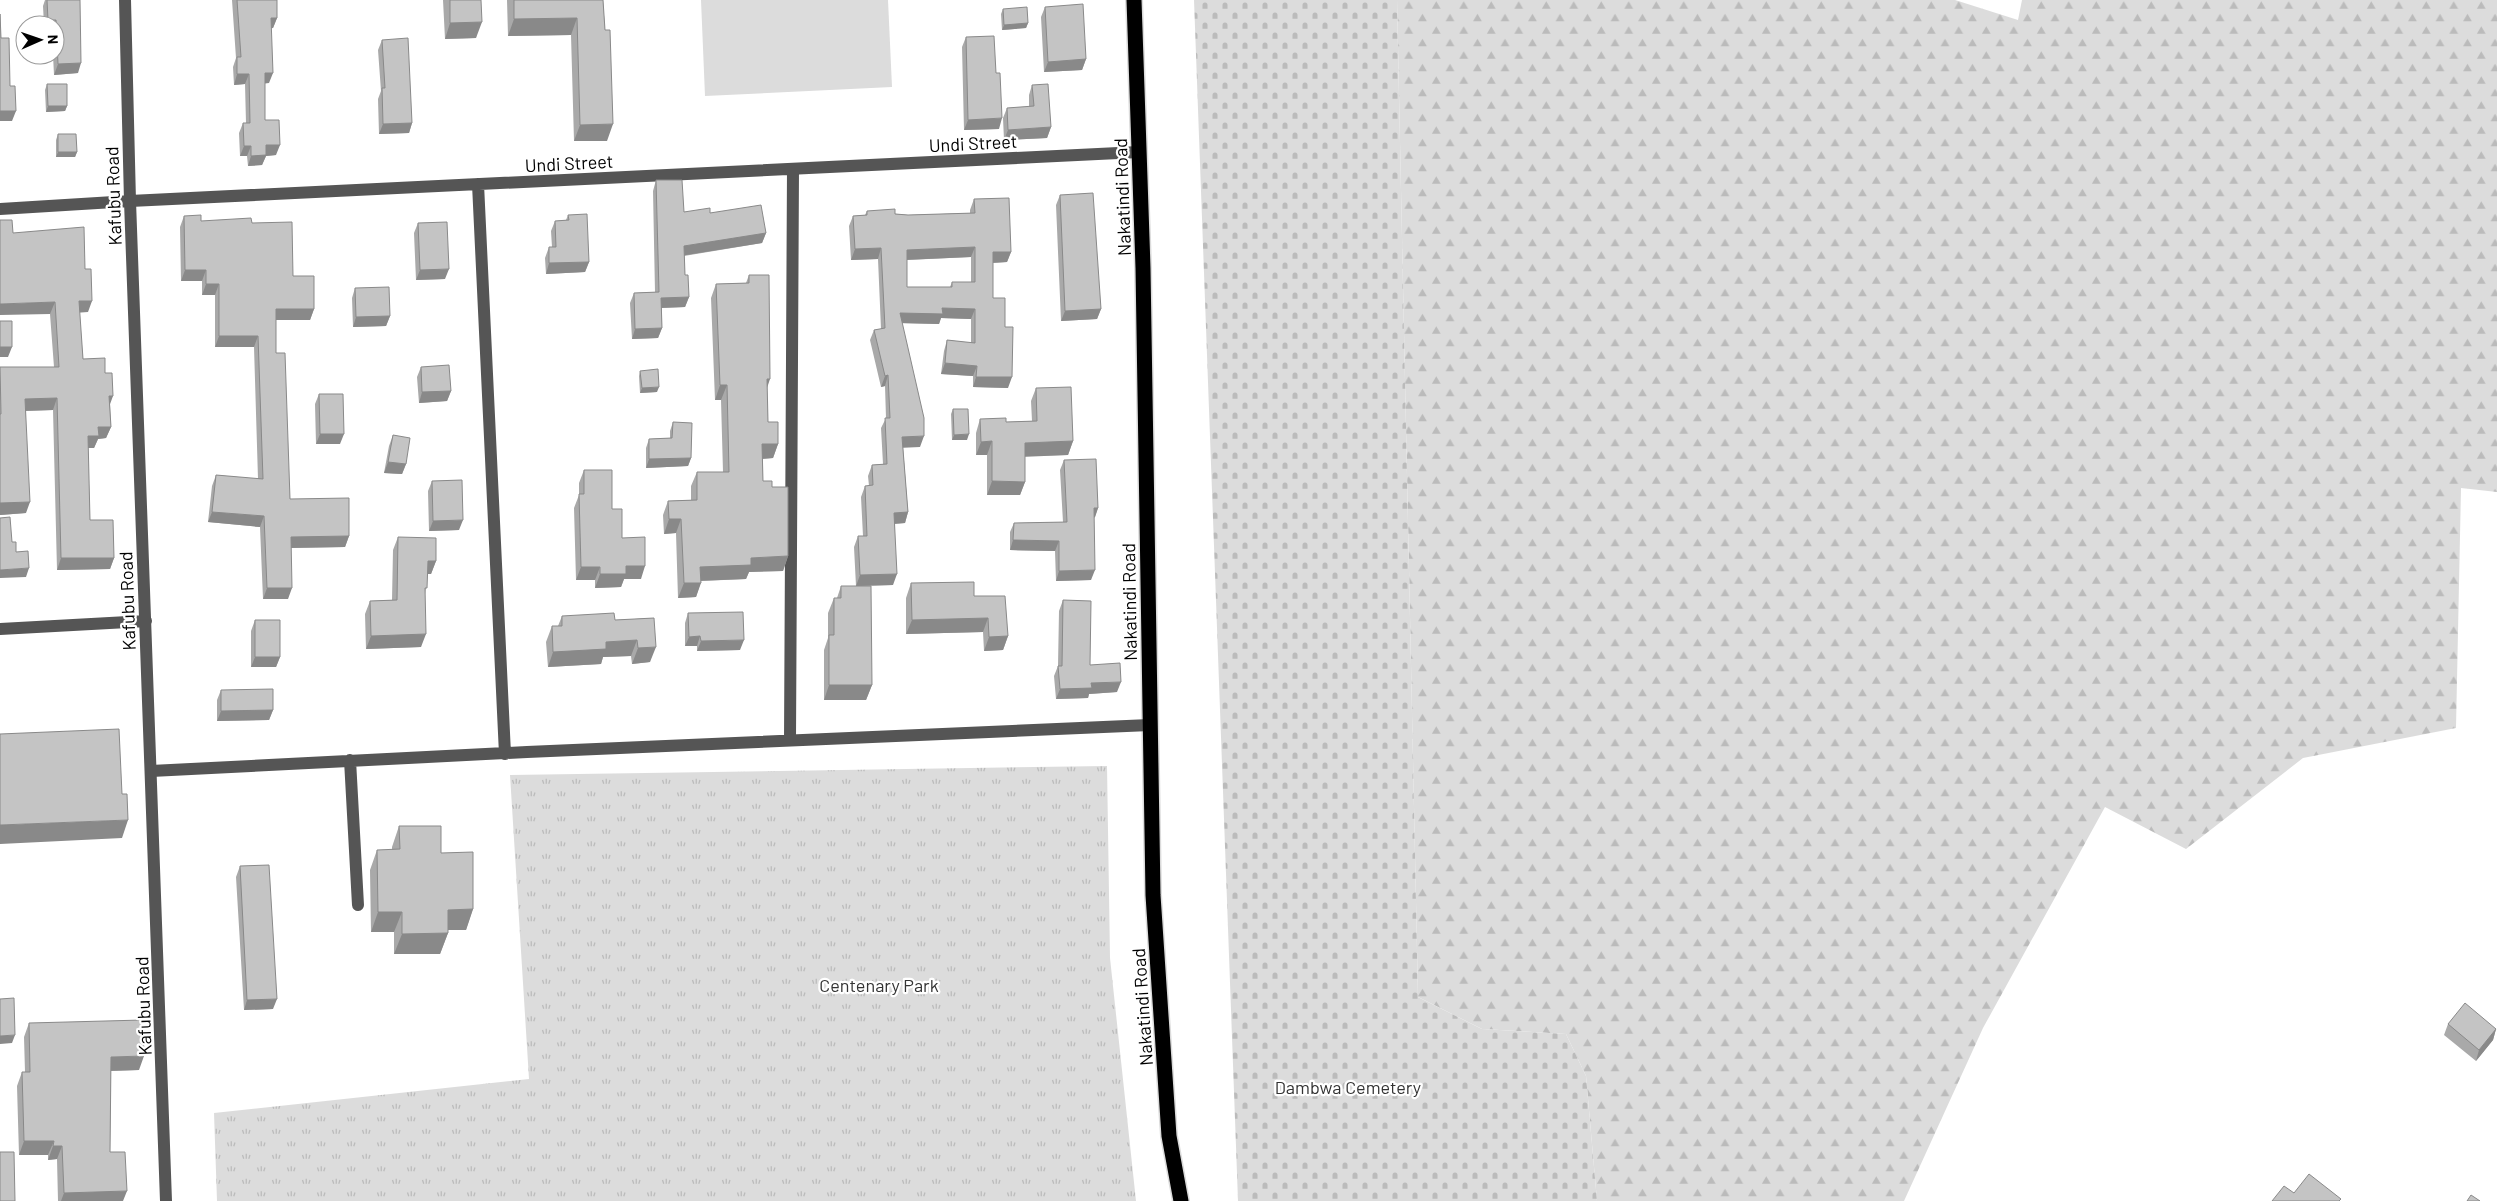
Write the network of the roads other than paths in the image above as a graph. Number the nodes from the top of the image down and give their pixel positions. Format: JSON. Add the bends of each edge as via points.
{"nodes":[{"id":1,"x":125,"y":0,"type":"edge"},
{"id":2,"x":1134,"y":0,"type":"edge"},
{"id":3,"x":1139,"y":152,"type":"junction"},
{"id":4,"x":794,"y":170,"type":"junction"},
{"id":5,"x":478,"y":184,"type":"junction"},
{"id":6,"x":130,"y":201,"type":"junction"},
{"id":7,"x":0,"y":209,"type":"edge"},
{"id":8,"x":146,"y":621,"type":"junction"},
{"id":9,"x":0,"y":629,"type":"edge"},
{"id":10,"x":1150,"y":725,"type":"junction"},
{"id":11,"x":790,"y":740,"type":"junction"},
{"id":12,"x":505,"y":754,"type":"junction"},
{"id":13,"x":350,"y":760,"type":"junction"},
{"id":14,"x":151,"y":771,"type":"junction"},
{"id":15,"x":358,"y":905,"type":"dead end"},
{"id":16,"x":166,"y":1201,"type":"edge"},
{"id":17,"x":1181,"y":1201,"type":"edge"}],
"edges":[{"from":1,"to":6,"type":"street","name":"Kafubu Road"},
{"from":2,"to":3,"type":"highway","name":"Nakatindi Road"},
{"from":3,"to":4,"type":"street","name":"Undi Street"},
{"from":3,"to":10,"type":"highway","name":"Nakatindi Road"},
{"from":4,"to":5,"type":"street","name":"Undi Street"},
{"from":4,"to":11,"type":"street"},
{"from":5,"to":6,"type":"street","name":"Undi Street"},
{"from":5,"to":12,"type":"street"},
{"from":6,"to":7,"type":"street","name":"Undi Street"},
{"from":6,"to":8,"type":"street","name":"Kafubu Road"},
{"from":8,"to":9,"type":"street"},
{"from":8,"to":14,"type":"street","name":"Kafubu Road"},
{"from":10,"to":11,"type":"street"},
{"from":10,"to":17,"type":"highway","name":"Nakatindi Road","via":[[1153,895],[1169,1136]]},
{"from":11,"to":12,"type":"street"},
{"from":12,"to":13,"type":"street"},
{"from":13,"to":14,"type":"street"},
{"from":13,"to":15,"type":"street"},
{"from":14,"to":16,"type":"street","name":"Kafubu Road"}]}
